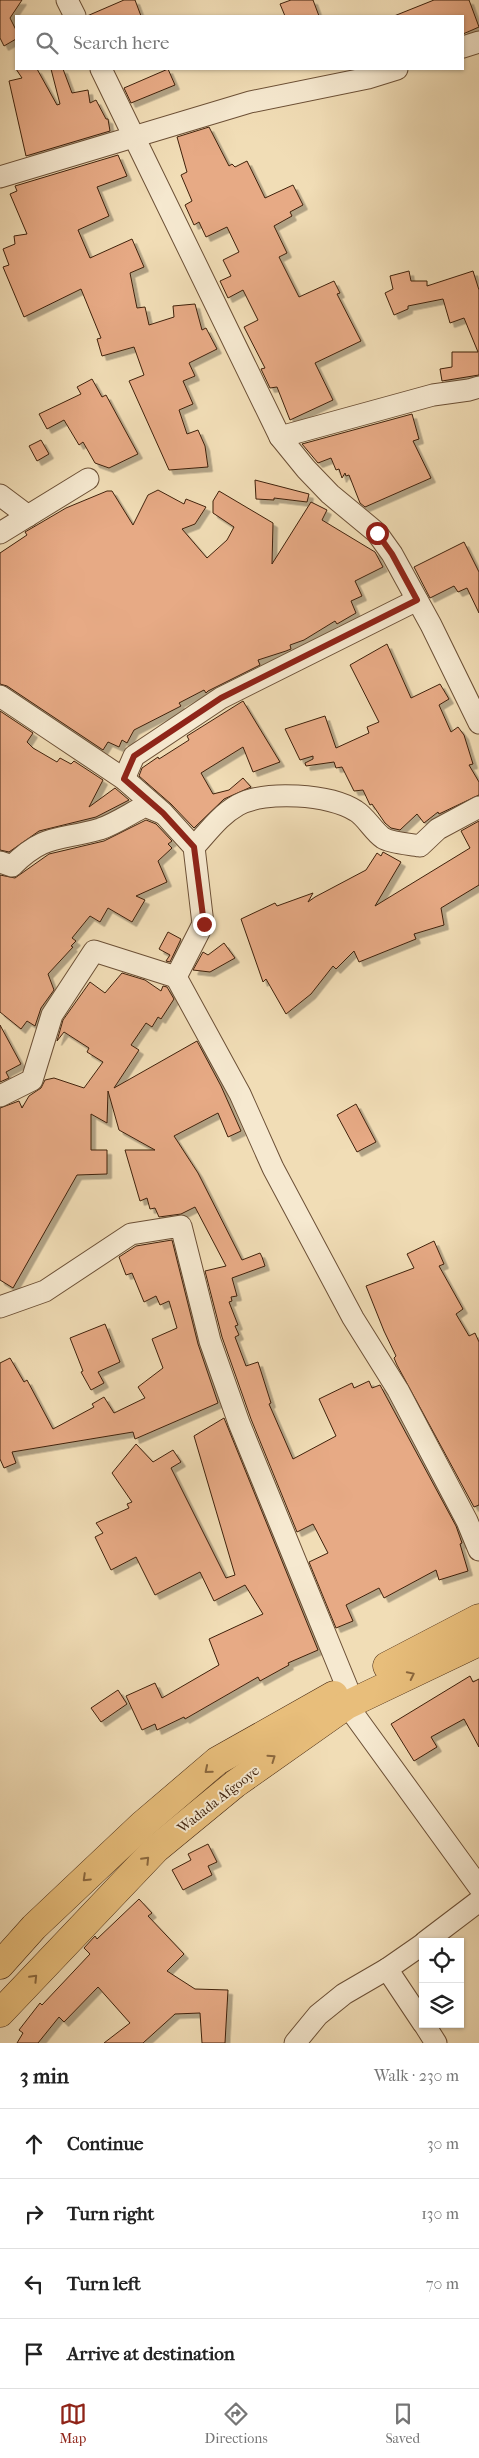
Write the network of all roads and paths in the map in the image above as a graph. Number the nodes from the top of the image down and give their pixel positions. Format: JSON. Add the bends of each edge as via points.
{"nodes":[{"id":1,"x":67,"y":0,"type":"edge"},
{"id":2,"x":74,"y":15,"type":"edge"},
{"id":3,"x":479,"y":42,"type":"edge"},
{"id":4,"x":464,"y":47,"type":"edge"},
{"id":5,"x":102,"y":70,"type":"edge"},
{"id":6,"x":394,"y":70,"type":"edge"},
{"id":7,"x":135,"y":136,"type":"junction"},
{"id":8,"x":0,"y":177,"type":"edge"},
{"id":9,"x":479,"y":387,"type":"edge"},
{"id":10,"x":280,"y":437,"type":"junction"},
{"id":11,"x":88,"y":479,"type":"dead end"},
{"id":12,"x":0,"y":495,"type":"edge"},
{"id":13,"x":28,"y":516,"type":"junction"},
{"id":14,"x":0,"y":533,"type":"edge"},
{"id":15,"x":417,"y":600,"type":"junction"},
{"id":16,"x":0,"y":696,"type":"edge"},
{"id":17,"x":479,"y":723,"type":"edge"},
{"id":18,"x":124,"y":779,"type":"junction"},
{"id":19,"x":479,"y":807,"type":"edge"},
{"id":20,"x":163,"y":813,"type":"junction"},
{"id":21,"x":194,"y":847,"type":"junction"},
{"id":22,"x":0,"y":862,"type":"edge"},
{"id":23,"x":176,"y":977,"type":"junction"},
{"id":24,"x":0,"y":1096,"type":"edge"},
{"id":25,"x":0,"y":1307,"type":"edge"},
{"id":26,"x":479,"y":1550,"type":"edge"},
{"id":27,"x":479,"y":1618,"type":"edge"},
{"id":28,"x":479,"y":1642,"type":"edge"},
{"id":29,"x":347,"y":1696,"type":"junction"},
{"id":30,"x":479,"y":1887,"type":"edge"},
{"id":31,"x":479,"y":1901,"type":"edge"},
{"id":32,"x":431,"y":1938,"type":"edge"},
{"id":33,"x":419,"y":1947,"type":"edge"},
{"id":34,"x":0,"y":1965,"type":"edge"},
{"id":35,"x":387,"y":1969,"type":"junction"},
{"id":36,"x":0,"y":2013,"type":"edge"},
{"id":37,"x":419,"y":2018,"type":"edge"},
{"id":38,"x":426,"y":2028,"type":"edge"},
{"id":39,"x":295,"y":2043,"type":"edge"},
{"id":40,"x":436,"y":2043,"type":"edge"}],
"edges":[{"from":1,"to":2,"type":"street"},
{"from":3,"to":4,"type":"street"},
{"from":5,"to":7,"type":"street"},
{"from":6,"to":7,"type":"street","via":[[250,102]]},
{"from":7,"to":8,"type":"street"},
{"from":7,"to":10,"type":"street"},
{"from":9,"to":10,"type":"street","via":[[434,395]]},
{"from":10,"to":15,"type":"street","via":[[330,494],[377,533]]},
{"from":11,"to":13,"type":"street"},
{"from":12,"to":13,"type":"street"},
{"from":13,"to":14,"type":"street"},
{"from":15,"to":17,"type":"street"},
{"from":15,"to":18,"type":"street","via":[[221,698],[134,756]]},
{"from":16,"to":18,"type":"street"},
{"from":18,"to":20,"type":"street"},
{"from":19,"to":21,"type":"street","via":[[438,829],[420,846],[384,839],[356,811],[326,798],[261,798],[239,805],[218,820]]},
{"from":20,"to":21,"type":"street"},
{"from":20,"to":22,"type":"street","via":[[146,806],[102,828],[45,840],[28,850],[12,866]]},
{"from":21,"to":23,"type":"street","via":[[204,924]]},
{"from":23,"to":24,"type":"street","via":[[94,951],[52,1015],[32,1080]]},
{"from":23,"to":26,"type":"street","via":[[240,1094],[273,1168],[353,1318],[398,1390]]},
{"from":25,"to":29,"type":"street","via":[[45,1291],[131,1234],[181,1226],[210,1340],[238,1423]]},
{"from":27,"to":29,"type":"highway","name":"Wadada Afgooye"},
{"from":29,"to":28,"type":"highway","name":"Wadada Afgooye","one_way":true},
{"from":29,"to":30,"type":"street"},
{"from":29,"to":34,"type":"highway","name":"Wadada Afgooye","one_way":true,"via":[[218,1761],[142,1825],[34,1927]]},
{"from":36,"to":29,"type":"highway","name":"Wadada Afgooye","one_way":true,"via":[[156,1849]]},
{"from":31,"to":32,"type":"street"},
{"from":33,"to":35,"type":"street"},
{"from":35,"to":37,"type":"street"},
{"from":35,"to":39,"type":"street","via":[[344,1994],[318,2015]]},
{"from":38,"to":40,"type":"street"}]}
